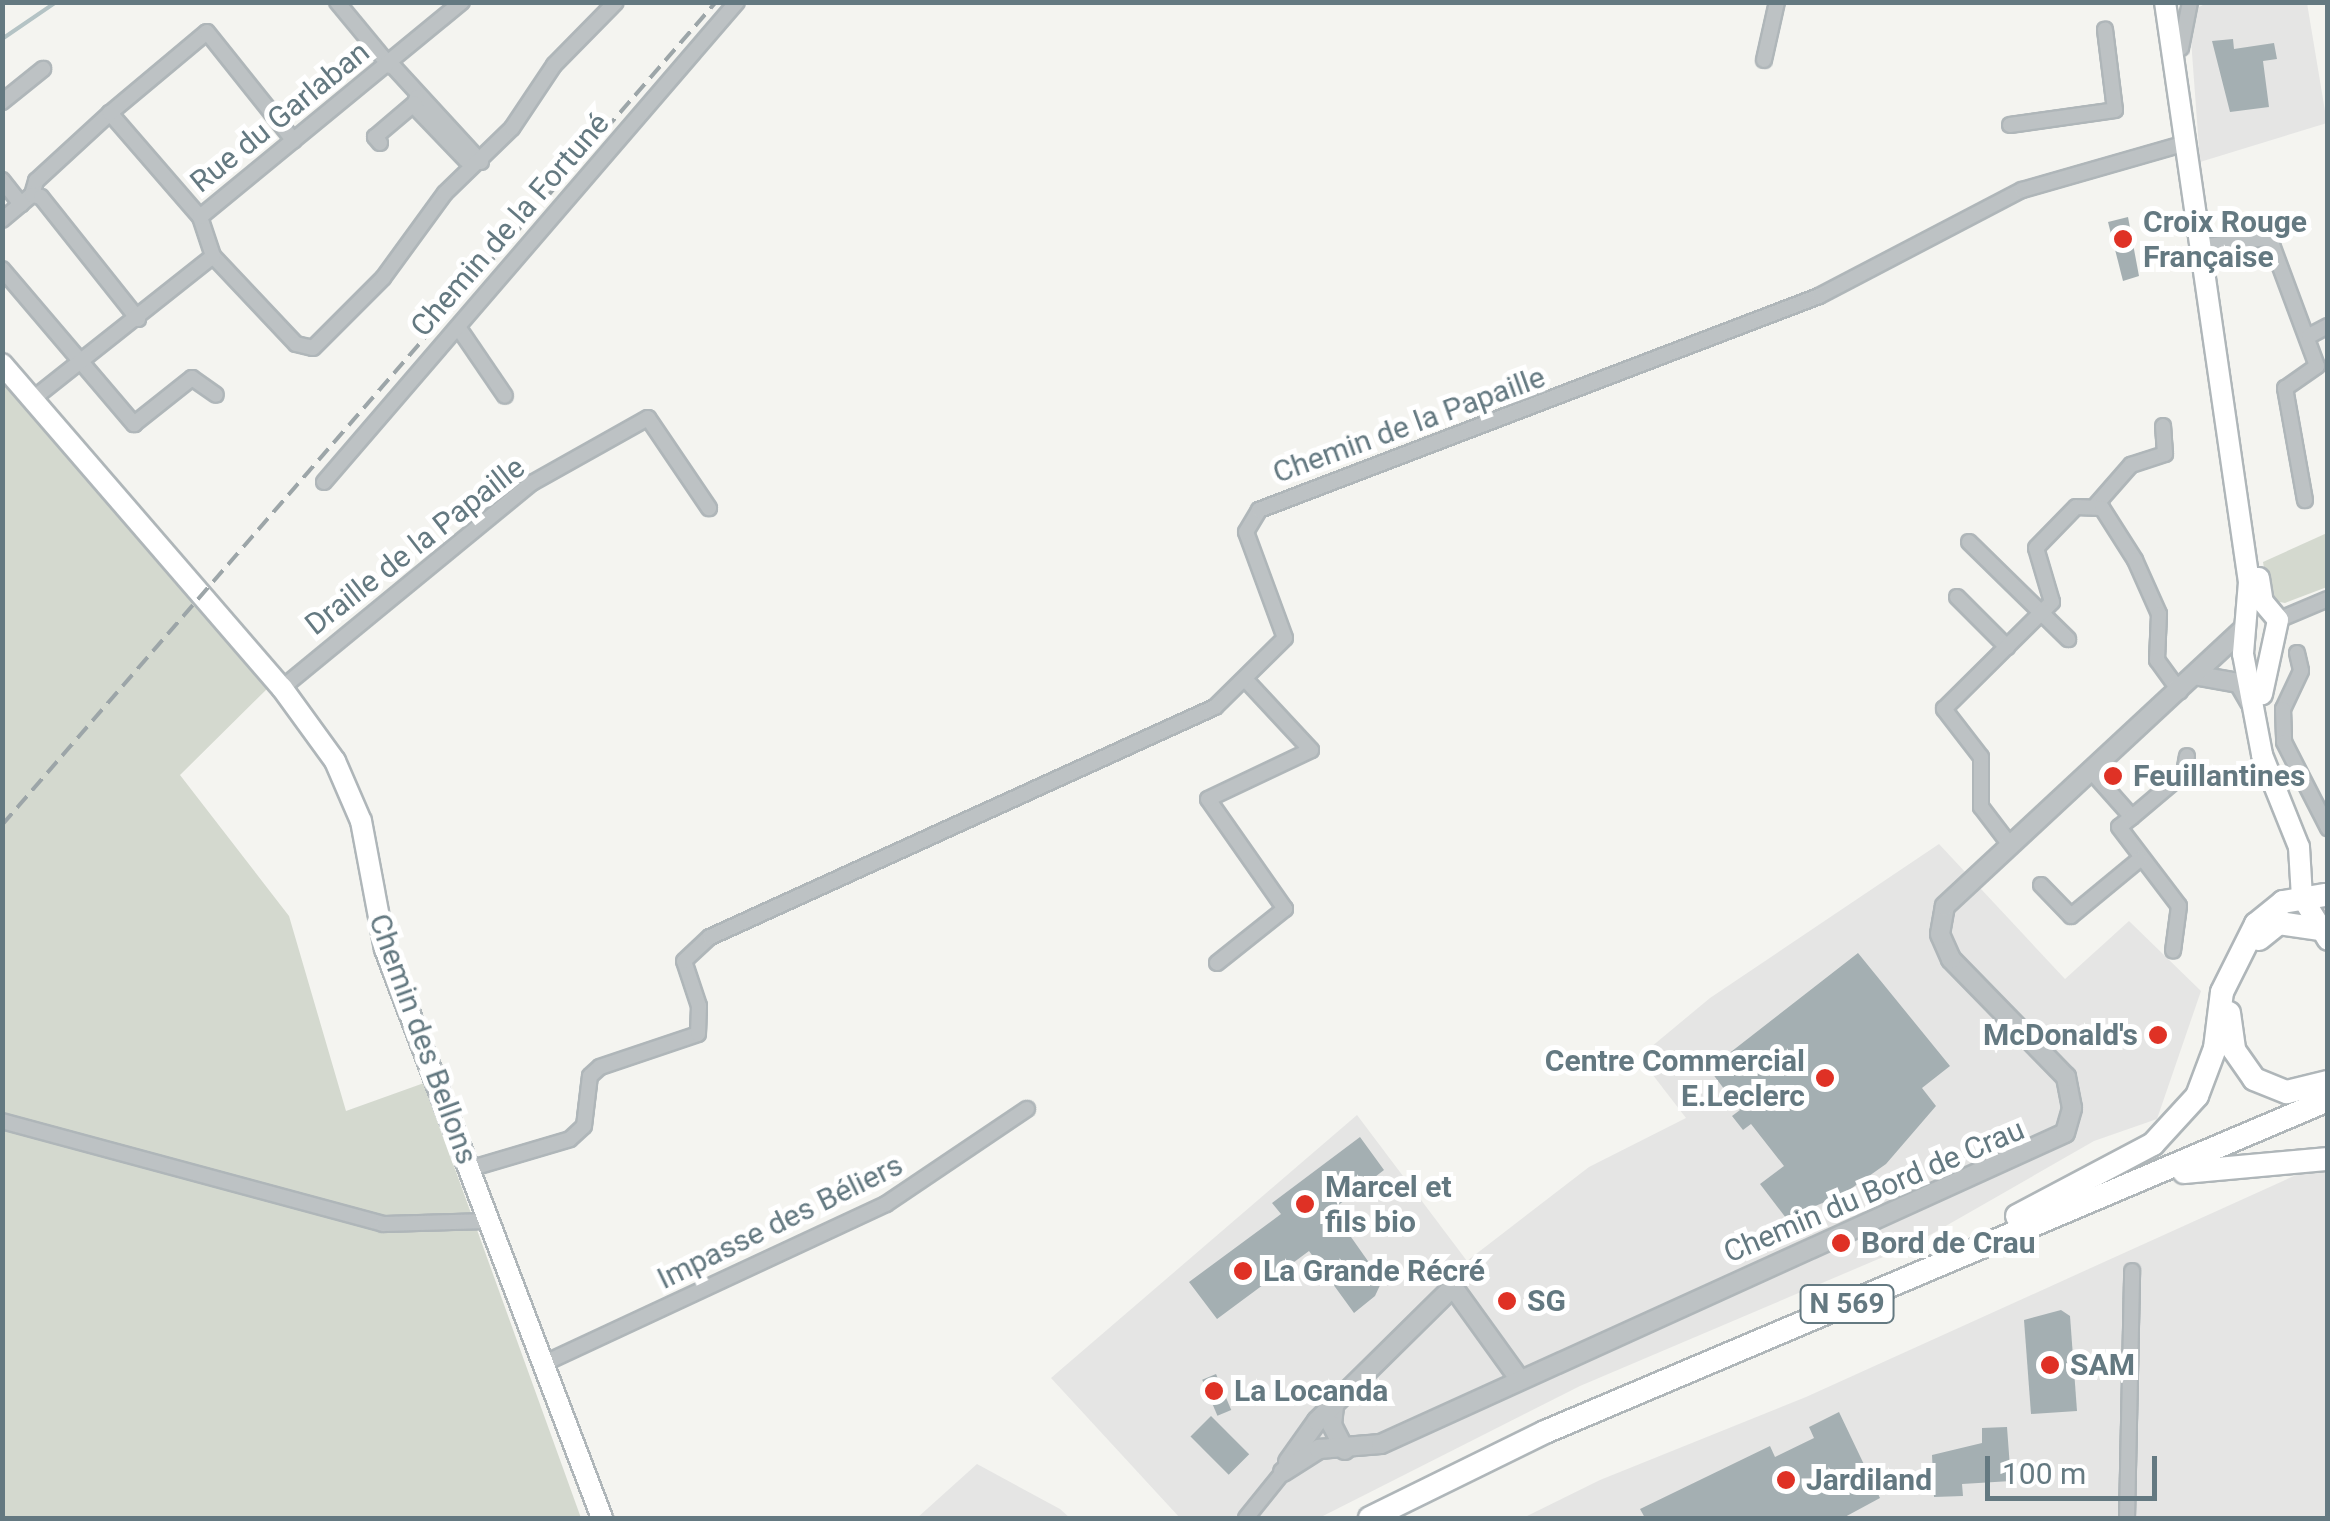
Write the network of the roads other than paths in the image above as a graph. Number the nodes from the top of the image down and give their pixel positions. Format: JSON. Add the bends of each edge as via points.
{"nodes":[{"id":1,"x":337,"y":2,"type":"edge"},
{"id":2,"x":462,"y":2,"type":"edge"},
{"id":3,"x":616,"y":2,"type":"edge"},
{"id":4,"x":737,"y":2,"type":"edge"},
{"id":5,"x":1777,"y":2,"type":"edge"},
{"id":6,"x":2170,"y":2,"type":"edge"},
{"id":7,"x":2190,"y":2,"type":"edge"},
{"id":8,"x":2105,"y":30,"type":"dead end"},
{"id":9,"x":2177,"y":50,"type":"junction"},
{"id":10,"x":1764,"y":60,"type":"dead end"},
{"id":11,"x":390,"y":65,"type":"junction"},
{"id":12,"x":42,"y":69,"type":"dead end"},
{"id":13,"x":416,"y":100,"type":"junction"},
{"id":14,"x":2,"y":102,"type":"edge"},
{"id":15,"x":110,"y":113,"type":"junction"},
{"id":16,"x":2010,"y":125,"type":"dead end"},
{"id":17,"x":294,"y":141,"type":"junction"},
{"id":18,"x":2186,"y":142,"type":"junction"},
{"id":19,"x":380,"y":143,"type":"dead end"},
{"id":20,"x":476,"y":164,"type":"junction"},
{"id":21,"x":2,"y":180,"type":"edge"},
{"id":22,"x":27,"y":200,"type":"junction"},
{"id":23,"x":200,"y":217,"type":"junction"},
{"id":24,"x":2,"y":220,"type":"edge"},
{"id":25,"x":2200,"y":246,"type":"junction"},
{"id":26,"x":212,"y":256,"type":"junction"},
{"id":27,"x":2,"y":269,"type":"edge"},
{"id":28,"x":138,"y":319,"type":"junction"},
{"id":29,"x":2328,"y":326,"type":"edge"},
{"id":30,"x":458,"y":327,"type":"junction"},
{"id":31,"x":2309,"y":336,"type":"junction"},
{"id":32,"x":2,"y":364,"type":"edge"},
{"id":33,"x":83,"y":364,"type":"junction"},
{"id":34,"x":216,"y":395,"type":"dead end"},
{"id":35,"x":505,"y":396,"type":"dead end"},
{"id":36,"x":34,"y":398,"type":"junction"},
{"id":37,"x":2163,"y":426,"type":"dead end"},
{"id":38,"x":324,"y":482,"type":"dead end"},
{"id":39,"x":2305,"y":500,"type":"dead end"},
{"id":40,"x":2095,"y":506,"type":"junction"},
{"id":41,"x":709,"y":508,"type":"dead end"},
{"id":42,"x":1968,"y":542,"type":"dead end"},
{"id":43,"x":1958,"y":597,"type":"dead end"},
{"id":44,"x":2328,"y":599,"type":"edge"},
{"id":45,"x":2041,"y":613,"type":"junction"},
{"id":46,"x":2268,"y":616,"type":"junction"},
{"id":47,"x":2068,"y":639,"type":"dead end"},
{"id":48,"x":2007,"y":647,"type":"junction"},
{"id":49,"x":2297,"y":653,"type":"junction"},
{"id":50,"x":2259,"y":660,"type":"junction"},
{"id":51,"x":2198,"y":676,"type":"junction"},
{"id":52,"x":1246,"y":680,"type":"junction"},
{"id":53,"x":282,"y":688,"type":"junction"},
{"id":54,"x":2180,"y":692,"type":"junction"},
{"id":55,"x":2256,"y":721,"type":"junction"},
{"id":56,"x":2188,"y":756,"type":"dead end"},
{"id":57,"x":2092,"y":772,"type":"junction"},
{"id":58,"x":2132,"y":816,"type":"junction"},
{"id":59,"x":2328,"y":828,"type":"edge"},
{"id":60,"x":2010,"y":845,"type":"junction"},
{"id":61,"x":2140,"y":859,"type":"junction"},
{"id":62,"x":2041,"y":885,"type":"dead end"},
{"id":63,"x":2314,"y":914,"type":"edge"},
{"id":64,"x":2173,"y":951,"type":"dead end"},
{"id":65,"x":1217,"y":963,"type":"dead end"},
{"id":66,"x":2328,"y":1082,"type":"edge"},
{"id":67,"x":2328,"y":1100,"type":"edge"},
{"id":68,"x":1027,"y":1109,"type":"dead end"},
{"id":69,"x":2,"y":1121,"type":"edge"},
{"id":70,"x":2328,"y":1160,"type":"edge"},
{"id":71,"x":469,"y":1169,"type":"junction"},
{"id":72,"x":2085,"y":1202,"type":"junction"},
{"id":73,"x":490,"y":1221,"type":"junction"},
{"id":74,"x":2132,"y":1272,"type":"dead end"},
{"id":75,"x":1764,"y":1338,"type":"junction"},
{"id":76,"x":545,"y":1364,"type":"junction"},
{"id":77,"x":1518,"y":1377,"type":"junction"},
{"id":78,"x":1334,"y":1406,"type":"junction"},
{"id":79,"x":1346,"y":1450,"type":"junction"},
{"id":80,"x":1283,"y":1472,"type":"junction"},
{"id":81,"x":602,"y":1518,"type":"edge"},
{"id":82,"x":1246,"y":1518,"type":"edge"},
{"id":83,"x":1370,"y":1518,"type":"edge"},
{"id":84,"x":2127,"y":1518,"type":"edge"}],
"edges":[{"from":1,"to":11,"type":"street"},
{"from":2,"to":11,"type":"street","name":"Rue du Garlaban"},
{"from":3,"to":20,"type":"street","via":[[554,64]]},
{"from":4,"to":30,"type":"street","name":"Chemin de la Fortuné"},
{"from":5,"to":10,"type":"street"},
{"from":6,"to":9,"type":"main road"},
{"from":7,"to":9,"type":"street"},
{"from":8,"to":16,"type":"street","via":[[2116,110]]},
{"from":9,"to":18,"type":"main road"},
{"from":11,"to":13,"type":"street"},
{"from":11,"to":17,"type":"street","name":"Rue du Garlaban"},
{"from":12,"to":14,"type":"street"},
{"from":13,"to":19,"type":"street","via":[[376,137]]},
{"from":13,"to":20,"type":"street"},
{"from":15,"to":17,"type":"street","via":[[207,32]]},
{"from":15,"to":22,"type":"street","via":[[36,180]]},
{"from":15,"to":23,"type":"street"},
{"from":17,"to":23,"type":"street","name":"Rue du Garlaban"},
{"from":18,"to":25,"type":"main road"},
{"from":18,"to":52,"type":"street","name":"Chemin de la Papaille","via":[[2022,190],[1819,296],[1259,510],[1246,532],[1285,638]]},
{"from":20,"to":26,"type":"street","via":[[420,222],[383,278],[313,348],[296,344]]},
{"from":21,"to":22,"type":"street"},
{"from":22,"to":24,"type":"street"},
{"from":22,"to":28,"type":"street"},
{"from":23,"to":26,"type":"street","name":"Rue du Garlaban"},
{"from":25,"to":31,"type":"street","via":[[2267,238]]},
{"from":25,"to":46,"type":"main road","via":[[2224,415]]},
{"from":26,"to":28,"type":"street"},
{"from":27,"to":33,"type":"street"},
{"from":28,"to":33,"type":"street"},
{"from":29,"to":31,"type":"street"},
{"from":30,"to":35,"type":"street"},
{"from":30,"to":38,"type":"street","name":"Chemin de la Fortuné"},
{"from":31,"to":39,"type":"street","via":[[2317,366],[2285,388]]},
{"from":32,"to":36,"type":"main road","name":"Chemin des Bellons"},
{"from":33,"to":34,"type":"street","via":[[134,424],[192,378]]},
{"from":33,"to":36,"type":"street"},
{"from":36,"to":53,"type":"main road","name":"Chemin des Bellons"},
{"from":37,"to":40,"type":"street","via":[[2165,454],[2131,465]]},
{"from":40,"to":45,"type":"street","via":[[2076,507],[2040,537],[2038,561],[2052,602]]},
{"from":40,"to":54,"type":"street","via":[[2134,560],[2159,614],[2157,660]]},
{"from":41,"to":53,"type":"street","name":"Draille de la Papaille","via":[[648,418],[532,482]]},
{"from":42,"to":45,"type":"street"},
{"from":43,"to":48,"type":"street"},
{"from":44,"to":46,"type":"street"},
{"from":45,"to":47,"type":"street"},
{"from":45,"to":48,"type":"street"},
{"from":46,"to":49,"type":"street"},
{"from":46,"to":50,"type":"main road"},
{"from":46,"to":50,"type":"main road"},
{"from":46,"to":51,"type":"street","name":"Chemin du Bord de Crau"},
{"from":48,"to":60,"type":"street","via":[[1944,709],[1981,756],[1981,808]]},
{"from":49,"to":50,"type":"street"},
{"from":49,"to":59,"type":"street","via":[[2301,671],[2283,709],[2284,742]]},
{"from":50,"to":51,"type":"street","name":"Chemin du Bord de Crau"},
{"from":50,"to":55,"type":"main road"},
{"from":50,"to":63,"type":"main road","via":[[2268,744]]},
{"from":51,"to":54,"type":"street","name":"Chemin du Bord de Crau"},
{"from":51,"to":55,"type":"street","via":[[2239,682]]},
{"from":52,"to":65,"type":"street","via":[[1311,750],[1208,799],[1285,909]]},
{"from":52,"to":71,"type":"street","name":"Chemin de la Papaille","via":[[1215,707],[710,937],[684,961],[700,1006],[698,1034],[600,1067],[590,1076],[584,1126],[570,1139]]},
{"from":53,"to":71,"type":"main road","name":"Chemin des Bellons","via":[[352,794],[385,948]]},
{"from":54,"to":57,"type":"street","name":"Chemin du Bord de Crau"},
{"from":55,"to":63,"type":"main road"},
{"from":56,"to":58,"type":"street","via":[[2184,773]]},
{"from":57,"to":58,"type":"street"},
{"from":57,"to":60,"type":"street","name":"Chemin du Bord de Crau"},
{"from":58,"to":61,"type":"street","via":[[2119,827]]},
{"from":60,"to":77,"type":"street","name":"Chemin du Bord de Crau","via":[[1945,906],[1940,934],[1960,971],[2066,1077],[2072,1108],[2065,1133]]},
{"from":61,"to":62,"type":"street","via":[[2072,916]]},
{"from":61,"to":64,"type":"street","via":[[2179,906]]},
{"from":63,"to":66,"type":"main road","via":[[2279,923],[2249,949],[2228,1026],[2254,1079],[2287,1092]]},
{"from":63,"to":75,"type":"main road","number":"N 569","via":[[2268,913],[2236,953],[2196,1096],[2153,1144],[2016,1216],[1827,1300]]},
{"from":67,"to":72,"type":"main road","number":"N 569"},
{"from":68,"to":76,"type":"street","name":"Impasse des Béliers","via":[[886,1204]]},
{"from":69,"to":73,"type":"street","via":[[383,1224]]},
{"from":70,"to":72,"type":"main road","number":"N 569","via":[[2206,1165]]},
{"from":71,"to":73,"type":"main road","name":"Chemin des Bellons"},
{"from":72,"to":75,"type":"main road","number":"N 569"},
{"from":73,"to":76,"type":"main road","name":"Chemin des Bellons"},
{"from":74,"to":84,"type":"street"},
{"from":75,"to":83,"type":"main road","number":"N 569","via":[[1545,1432]]},
{"from":76,"to":81,"type":"main road","name":"Chemin des Bellons"},
{"from":77,"to":78,"type":"street","name":"Chemin du Bord de Crau","via":[[1453,1286]]},
{"from":77,"to":79,"type":"street","name":"Chemin du Bord de Crau","via":[[1382,1444]]},
{"from":78,"to":79,"type":"street","via":[[1332,1425]]},
{"from":78,"to":80,"type":"street","name":"Chemin du Bord de Crau"},
{"from":79,"to":80,"type":"street","name":"Chemin du Bord de Crau","via":[[1320,1448]]},
{"from":80,"to":82,"type":"street","name":"Chemin du Bord de Crau"}]}
